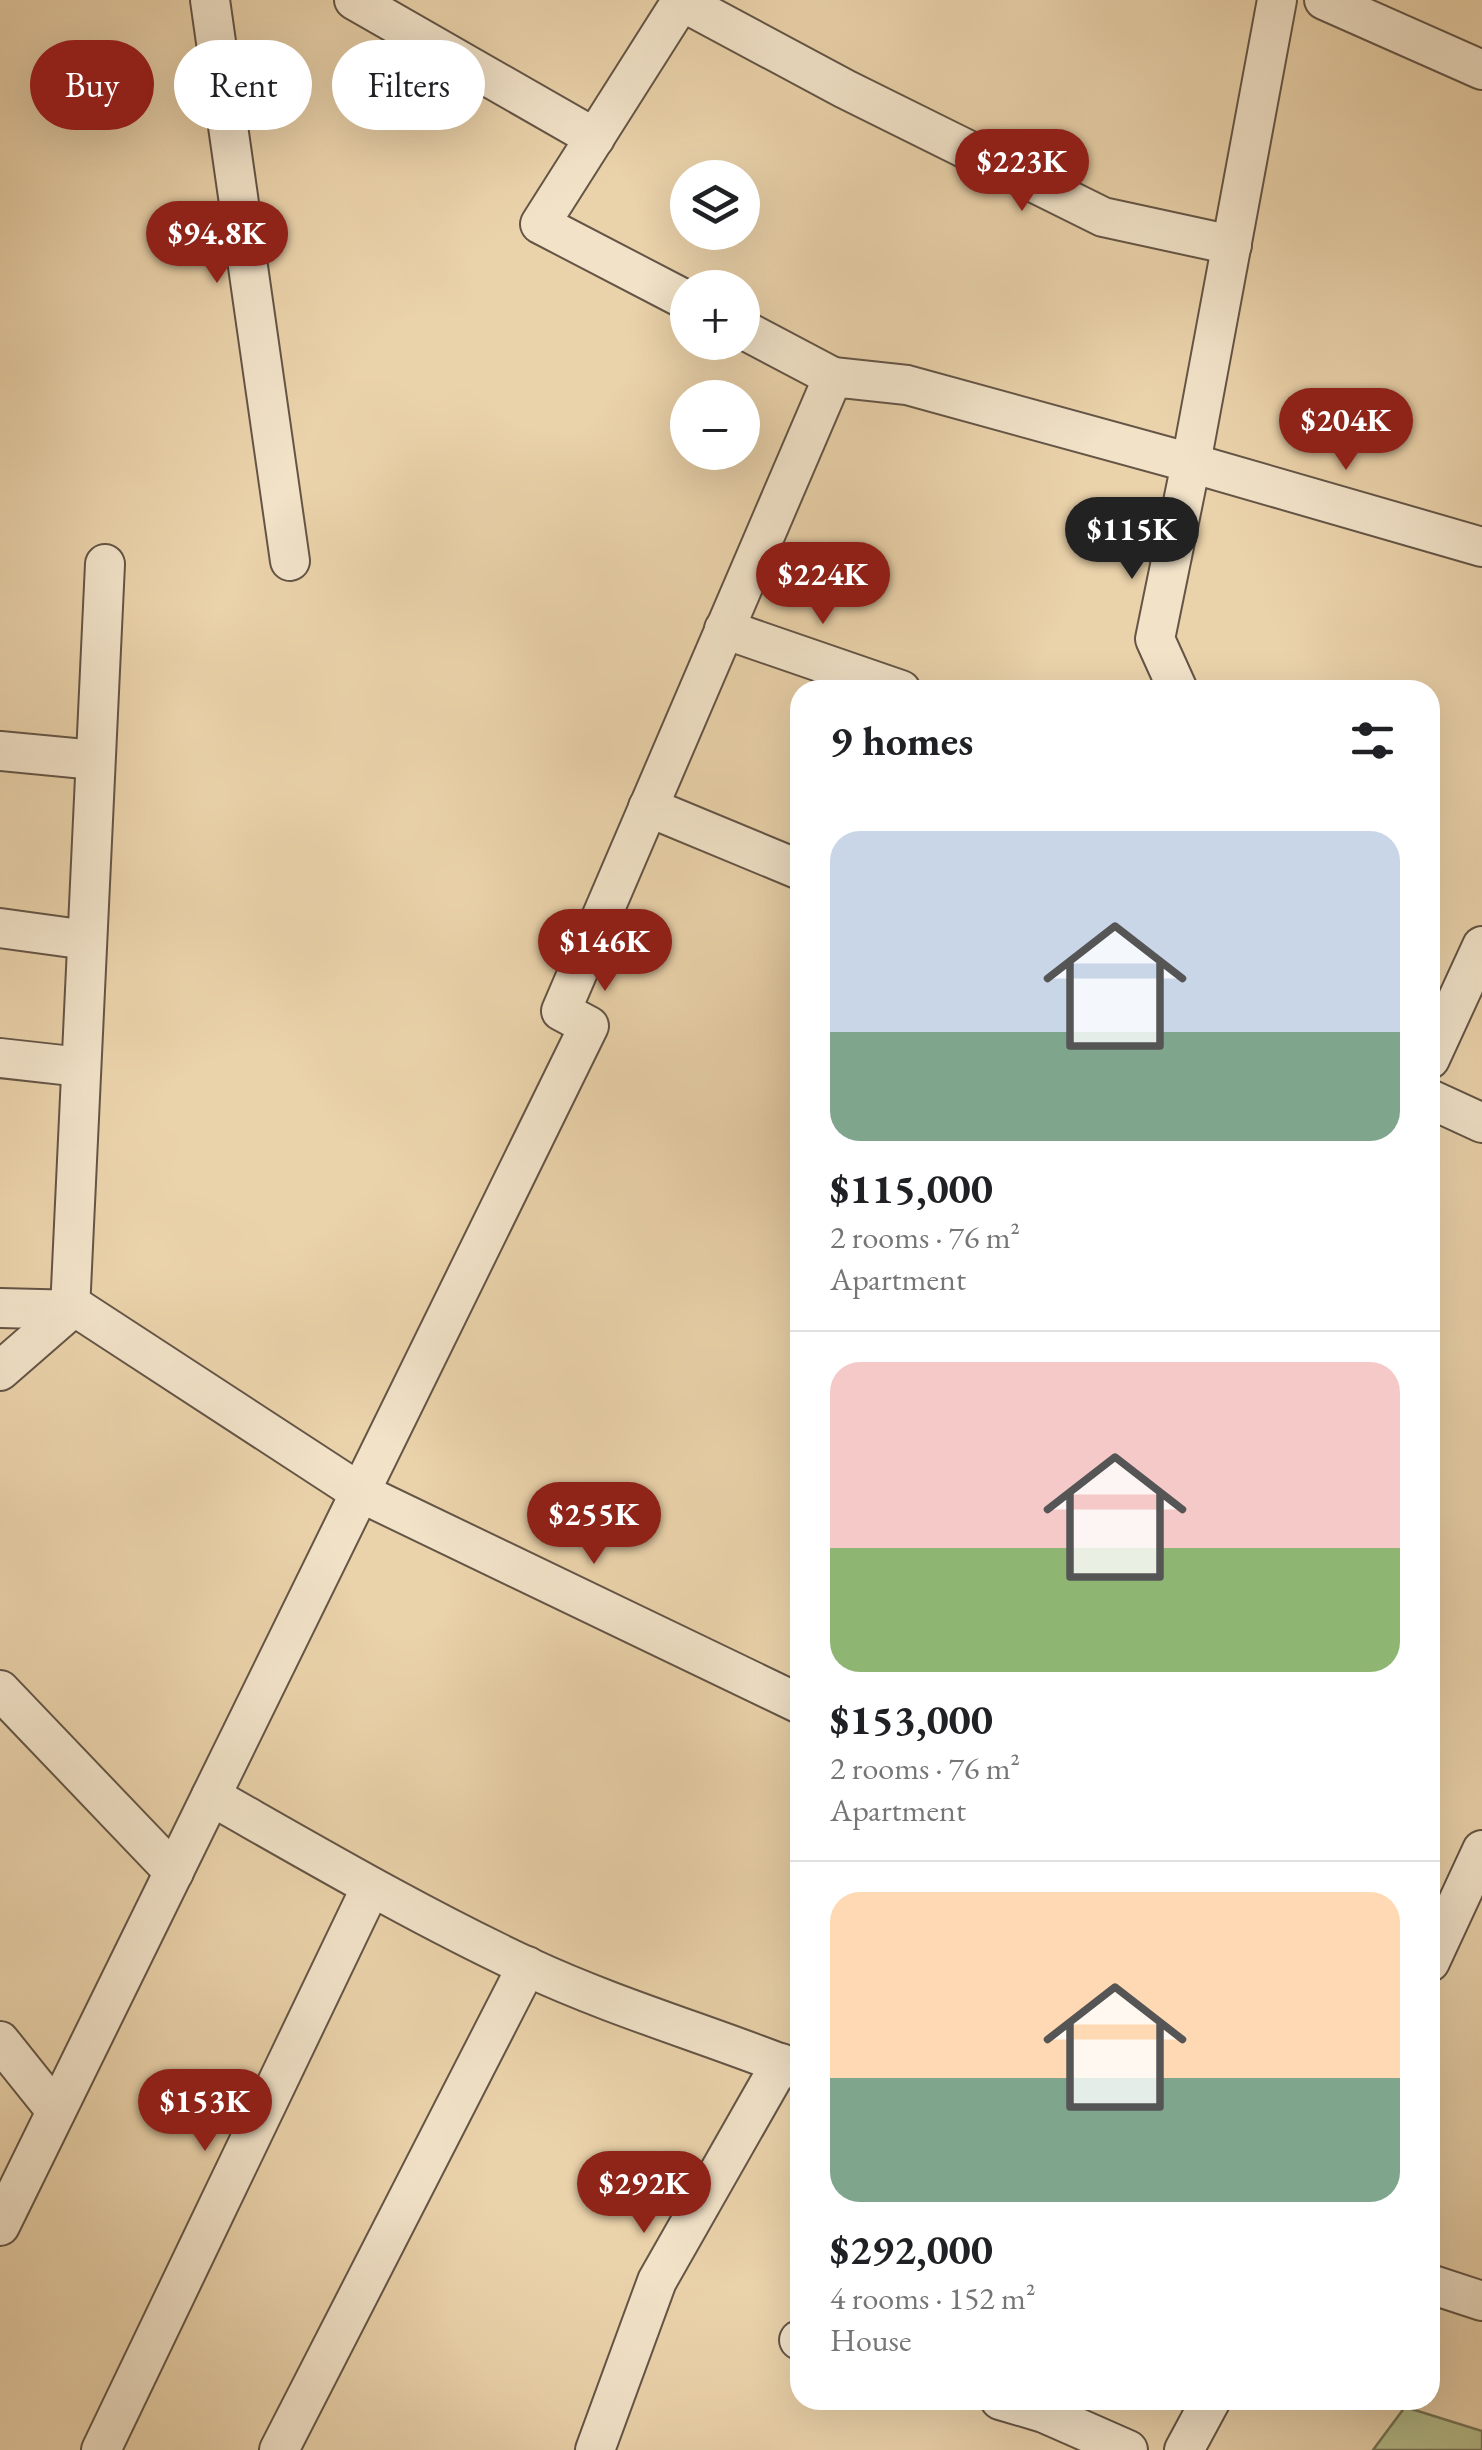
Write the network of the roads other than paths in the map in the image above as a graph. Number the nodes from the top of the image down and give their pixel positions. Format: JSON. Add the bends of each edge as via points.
{"nodes":[{"id":1,"x":210,"y":0,"type":"edge"},
{"id":2,"x":354,"y":0,"type":"edge"},
{"id":3,"x":681,"y":0,"type":"edge"},
{"id":4,"x":1277,"y":0,"type":"edge"},
{"id":5,"x":1324,"y":0,"type":"edge"},
{"id":6,"x":1482,"y":70,"type":"edge"},
{"id":7,"x":595,"y":138,"type":"junction"},
{"id":8,"x":1232,"y":245,"type":"junction"},
{"id":9,"x":670,"y":292,"type":"edge"},
{"id":10,"x":760,"y":339,"type":"edge"},
{"id":11,"x":833,"y":376,"type":"junction"},
{"id":12,"x":1191,"y":462,"type":"junction"},
{"id":13,"x":1482,"y":548,"type":"edge"},
{"id":14,"x":290,"y":562,"type":"dead end"},
{"id":15,"x":104,"y":564,"type":"dead end"},
{"id":16,"x":724,"y":629,"type":"junction"},
{"id":17,"x":872,"y":680,"type":"edge"},
{"id":18,"x":1173,"y":680,"type":"edge"},
{"id":19,"x":0,"y":751,"type":"edge"},
{"id":20,"x":95,"y":760,"type":"junction"},
{"id":21,"x":648,"y":808,"type":"junction"},
{"id":22,"x":790,"y":866,"type":"edge"},
{"id":23,"x":0,"y":928,"type":"edge"},
{"id":24,"x":87,"y":940,"type":"junction"},
{"id":25,"x":1482,"y":946,"type":"edge"},
{"id":26,"x":1440,"y":1037,"type":"edge"},
{"id":27,"x":0,"y":1058,"type":"edge"},
{"id":28,"x":81,"y":1067,"type":"junction"},
{"id":29,"x":1440,"y":1103,"type":"edge"},
{"id":30,"x":1482,"y":1122,"type":"edge"},
{"id":31,"x":0,"y":1308,"type":"edge"},
{"id":32,"x":70,"y":1310,"type":"junction"},
{"id":33,"x":0,"y":1371,"type":"edge"},
{"id":34,"x":359,"y":1492,"type":"junction"},
{"id":35,"x":0,"y":1690,"type":"edge"},
{"id":36,"x":790,"y":1699,"type":"edge"},
{"id":37,"x":211,"y":1796,"type":"junction"},
{"id":38,"x":1482,"y":1850,"type":"edge"},
{"id":39,"x":174,"y":1872,"type":"junction"},
{"id":40,"x":370,"y":1886,"type":"junction"},
{"id":41,"x":1440,"y":1940,"type":"edge"},
{"id":42,"x":528,"y":1966,"type":"junction"},
{"id":43,"x":0,"y":2042,"type":"edge"},
{"id":44,"x":790,"y":2067,"type":"edge"},
{"id":45,"x":56,"y":2111,"type":"junction"},
{"id":46,"x":0,"y":2226,"type":"edge"},
{"id":47,"x":1440,"y":2287,"type":"edge"},
{"id":48,"x":1482,"y":2302,"type":"edge"},
{"id":49,"x":1034,"y":2410,"type":"edge"},
{"id":50,"x":1205,"y":2410,"type":"edge"},
{"id":51,"x":101,"y":2450,"type":"edge"},
{"id":52,"x":279,"y":2450,"type":"edge"},
{"id":53,"x":595,"y":2450,"type":"edge"},
{"id":54,"x":1128,"y":2450,"type":"edge"},
{"id":55,"x":1184,"y":2450,"type":"edge"}],
"edges":[{"from":1,"to":14,"type":"street"},
{"from":2,"to":7,"type":"street"},
{"from":3,"to":7,"type":"street"},
{"from":3,"to":8,"type":"street","via":[[1103,216]]},
{"from":4,"to":8,"type":"street"},
{"from":5,"to":6,"type":"street"},
{"from":7,"to":9,"type":"street","via":[[540,224]]},
{"from":8,"to":12,"type":"street"},
{"from":10,"to":11,"type":"street"},
{"from":11,"to":12,"type":"street","via":[[907,386]]},
{"from":11,"to":16,"type":"street"},
{"from":12,"to":13,"type":"street"},
{"from":12,"to":18,"type":"street","via":[[1155,639]]},
{"from":15,"to":20,"type":"street"},
{"from":16,"to":17,"type":"street"},
{"from":16,"to":21,"type":"street"},
{"from":19,"to":20,"type":"street"},
{"from":20,"to":24,"type":"street"},
{"from":21,"to":22,"type":"street"},
{"from":21,"to":34,"type":"street","via":[[561,1011],[590,1026]]},
{"from":23,"to":24,"type":"street"},
{"from":24,"to":28,"type":"street"},
{"from":25,"to":26,"type":"street"},
{"from":27,"to":28,"type":"street"},
{"from":28,"to":32,"type":"street"},
{"from":29,"to":30,"type":"street"},
{"from":31,"to":32,"type":"street"},
{"from":32,"to":33,"type":"street"},
{"from":32,"to":34,"type":"street","via":[[80,1310]]},
{"from":34,"to":36,"type":"street"},
{"from":34,"to":37,"type":"street"},
{"from":35,"to":39,"type":"street"},
{"from":37,"to":39,"type":"street"},
{"from":37,"to":40,"type":"street"},
{"from":38,"to":41,"type":"street"},
{"from":39,"to":45,"type":"street"},
{"from":40,"to":42,"type":"street"},
{"from":40,"to":51,"type":"street"},
{"from":42,"to":44,"type":"street"},
{"from":42,"to":52,"type":"street"},
{"from":43,"to":45,"type":"street"},
{"from":44,"to":53,"type":"street","via":[[657,2281]]},
{"from":45,"to":46,"type":"street"},
{"from":47,"to":48,"type":"street"},
{"from":49,"to":54,"type":"street"},
{"from":50,"to":55,"type":"street"}]}
